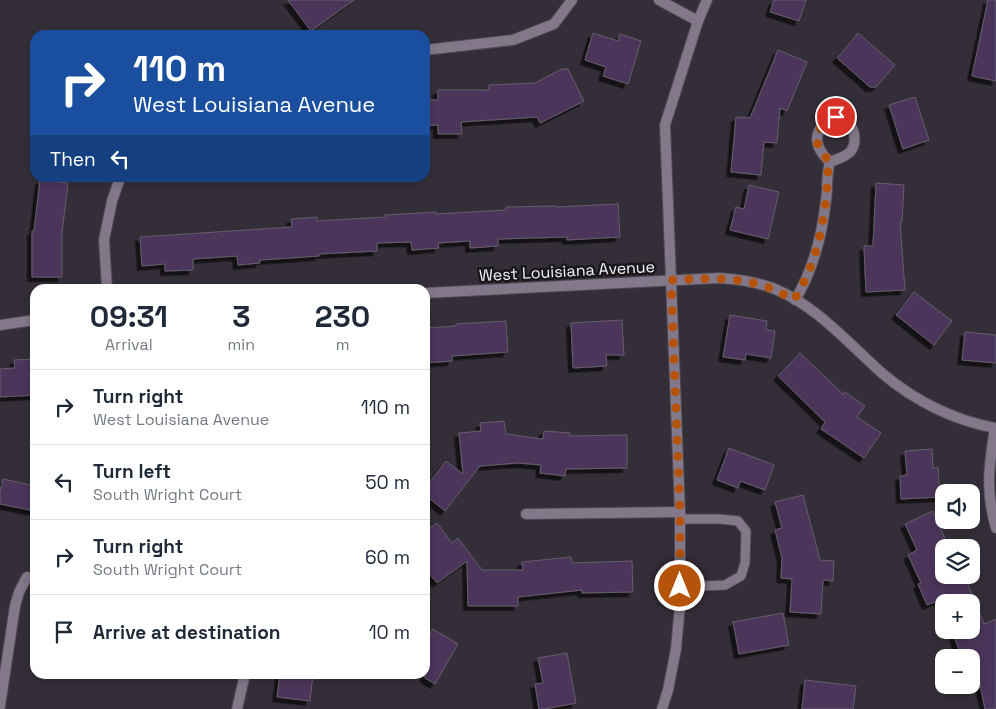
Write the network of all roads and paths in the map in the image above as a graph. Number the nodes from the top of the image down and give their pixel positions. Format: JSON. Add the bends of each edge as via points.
{"nodes":[{"id":1,"x":572,"y":0,"type":"edge"},
{"id":2,"x":659,"y":0,"type":"edge"},
{"id":3,"x":707,"y":0,"type":"edge"},
{"id":4,"x":698,"y":21,"type":"junction"},
{"id":5,"x":430,"y":49,"type":"edge"},
{"id":6,"x":830,"y":162,"type":"junction"},
{"id":7,"x":119,"y":182,"type":"edge"},
{"id":8,"x":671,"y":280,"type":"junction"},
{"id":9,"x":107,"y":284,"type":"edge"},
{"id":10,"x":430,"y":293,"type":"edge"},
{"id":11,"x":794,"y":300,"type":"junction"},
{"id":12,"x":30,"y":321,"type":"edge"},
{"id":13,"x":0,"y":325,"type":"edge"},
{"id":14,"x":995,"y":428,"type":"edge"},
{"id":15,"x":526,"y":514,"type":"dead end"},
{"id":16,"x":680,"y":515,"type":"junction"},
{"id":17,"x":996,"y":528,"type":"edge"},
{"id":18,"x":27,"y":577,"type":"dead end"},
{"id":19,"x":680,"y":586,"type":"junction"},
{"id":20,"x":244,"y":679,"type":"edge"},
{"id":21,"x":0,"y":706,"type":"edge"},
{"id":22,"x":237,"y":709,"type":"edge"},
{"id":23,"x":662,"y":709,"type":"edge"}],
"edges":[{"from":1,"to":5,"type":"street","via":[[554,24],[514,40]]},
{"from":2,"to":4,"type":"street"},
{"from":3,"to":4,"type":"street"},
{"from":4,"to":8,"type":"street","via":[[664,125]]},
{"from":6,"to":6,"type":"street","via":[[851,151],[855,142],[851,126],[836,117],[821,126],[818,133],[821,152]]},
{"from":6,"to":11,"type":"street","via":[[820,238],[803,286]]},
{"from":7,"to":9,"type":"street","via":[[104,240]]},
{"from":8,"to":10,"type":"street","name":"West Louisiana Avenue"},
{"from":8,"to":11,"type":"street","name":"West Louisiana Avenue","via":[[719,278],[745,281],[776,290]]},
{"from":8,"to":16,"type":"street"},
{"from":11,"to":14,"type":"street","name":"West Louisiana Avenue","via":[[824,320],[908,392],[950,414]]},
{"from":12,"to":13,"type":"street"},
{"from":14,"to":17,"type":"street","via":[[989,488]]},
{"from":15,"to":16,"type":"street"},
{"from":16,"to":19,"type":"street"},
{"from":16,"to":19,"type":"lane","via":[[738,521],[746,532],[745,563],[741,576],[725,585]]},
{"from":18,"to":21,"type":"street","via":[[15,606]]},
{"from":19,"to":23,"type":"street","via":[[676,649]]},
{"from":20,"to":22,"type":"street"}]}
